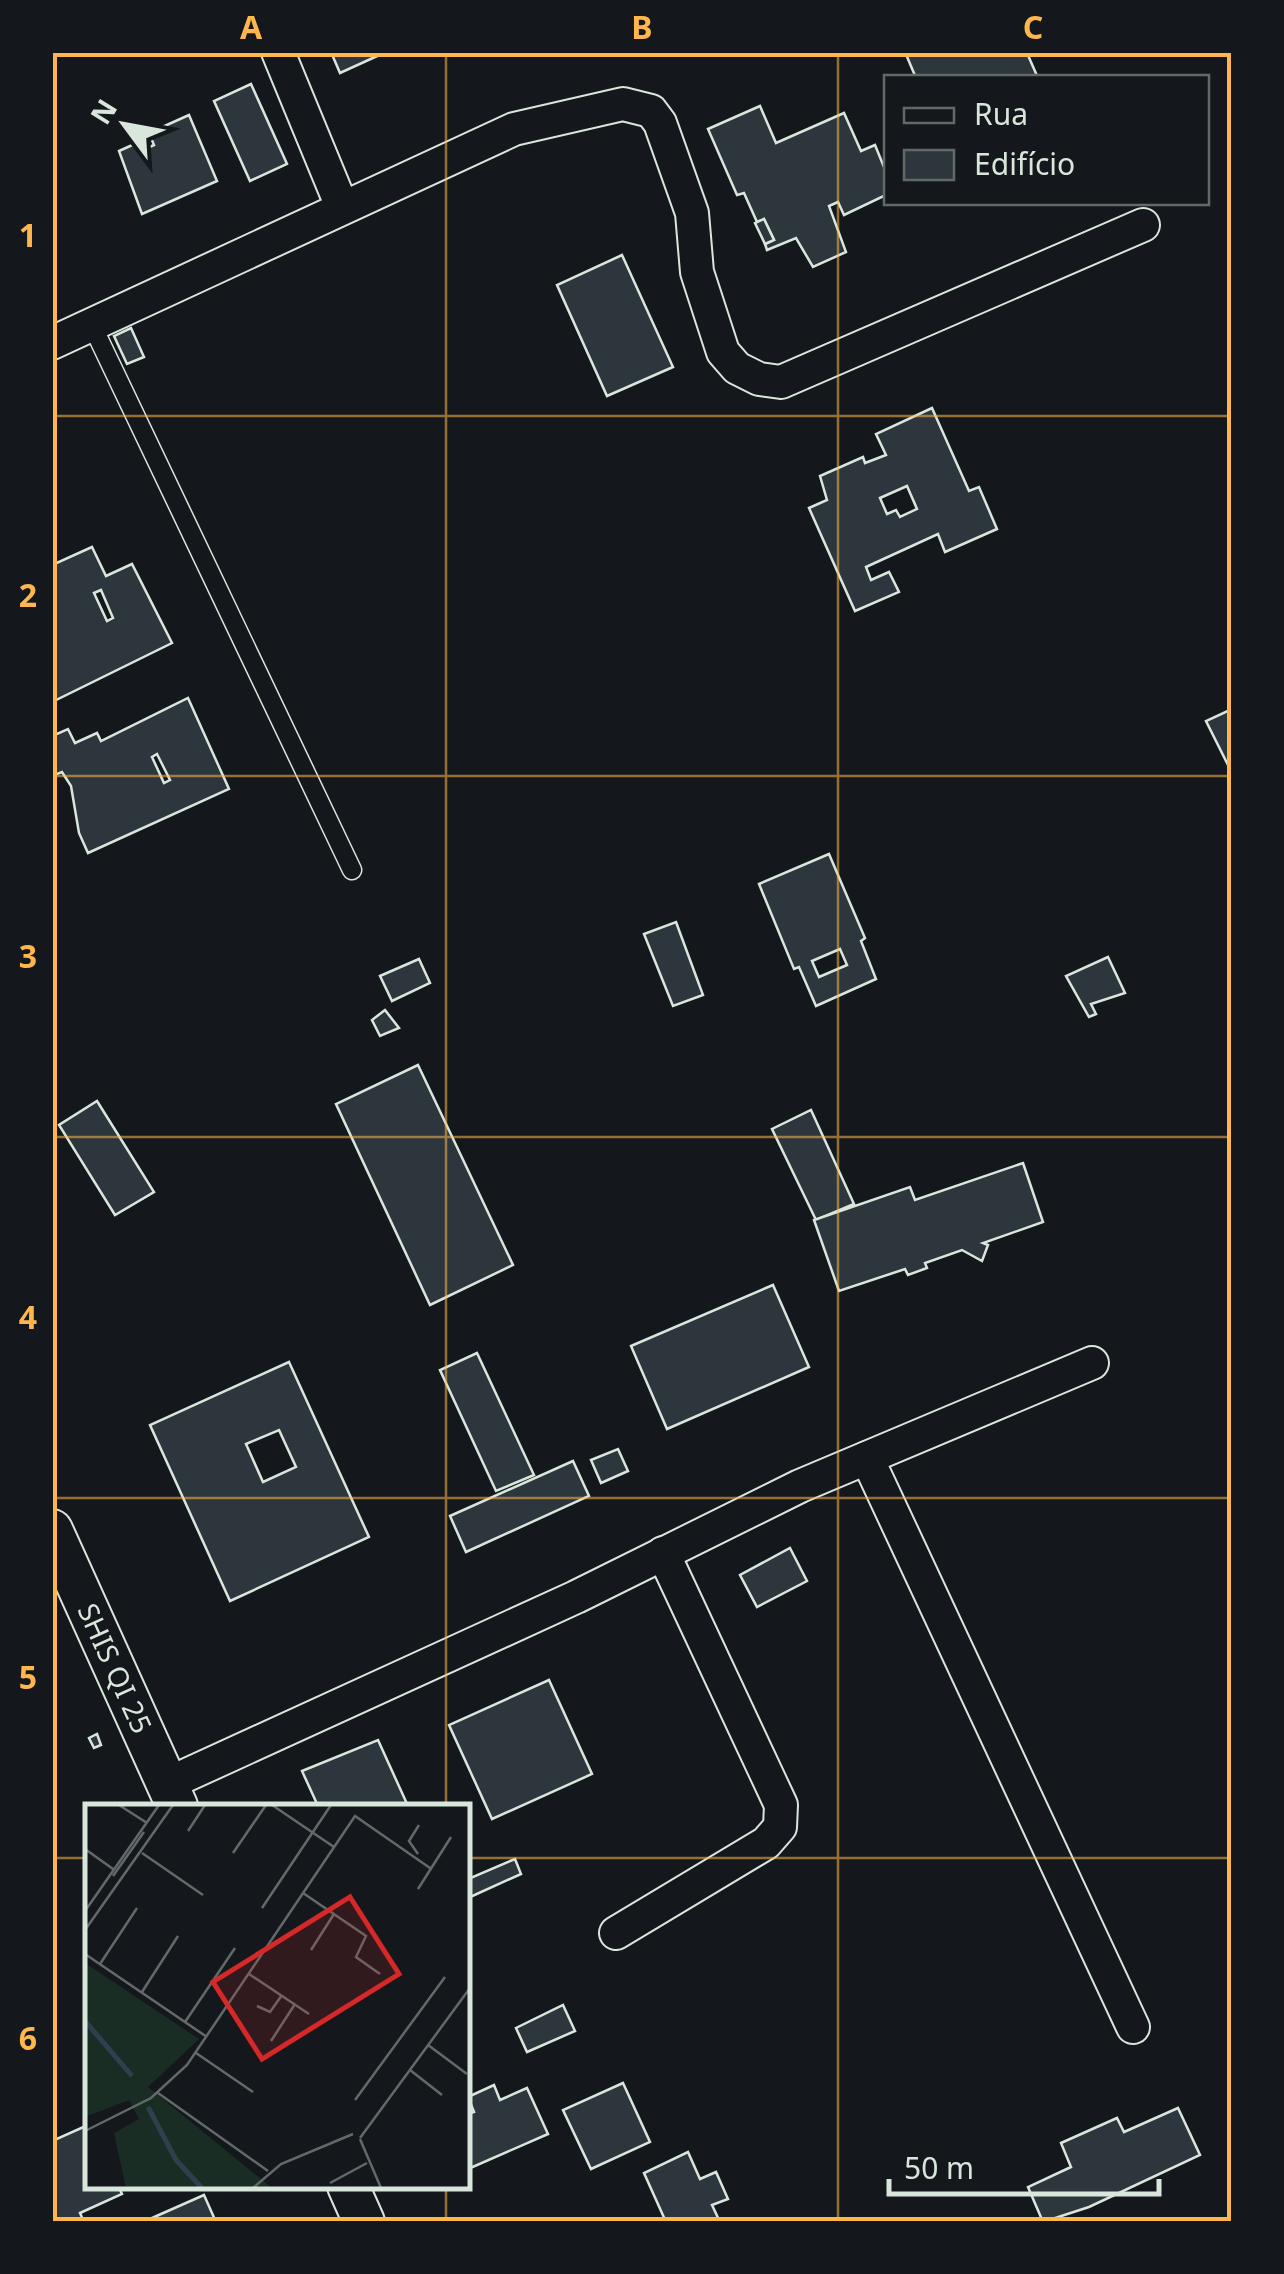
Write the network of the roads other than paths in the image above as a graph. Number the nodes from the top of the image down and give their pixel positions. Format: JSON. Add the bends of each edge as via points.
{"nodes":[{"id":1,"x":278,"y":52,"type":"edge"},
{"id":2,"x":342,"y":207,"type":"junction"},
{"id":3,"x":1142,"y":225,"type":"dead end"},
{"id":4,"x":92,"y":325,"type":"junction"},
{"id":5,"x":52,"y":342,"type":"edge"},
{"id":6,"x":352,"y":870,"type":"dead end"},
{"id":7,"x":1092,"y":1363,"type":"dead end"},
{"id":8,"x":868,"y":1458,"type":"junction"},
{"id":9,"x":52,"y":1530,"type":"edge"},
{"id":10,"x":663,"y":1554,"type":"junction"},
{"id":11,"x":172,"y":1795,"type":"edge"},
{"id":12,"x":616,"y":1933,"type":"dead end"},
{"id":13,"x":1134,"y":2028,"type":"dead end"},
{"id":14,"x":349,"y":2189,"type":"edge"},
{"id":15,"x":364,"y":2222,"type":"edge"}],
"edges":[{"from":1,"to":2,"type":"street"},
{"from":2,"to":3,"type":"street","via":[[514,129],[583,110],[639,106],[660,123],[692,213],[697,272],[723,352],[736,368],[781,382]]},
{"from":2,"to":4,"type":"street"},
{"from":4,"to":5,"type":"street"},
{"from":4,"to":6,"type":"lane"},
{"from":7,"to":8,"type":"street"},
{"from":8,"to":10,"type":"street"},
{"from":8,"to":13,"type":"street"},
{"from":9,"to":11,"type":"street","name":"SHIS QI 25"},
{"from":10,"to":11,"type":"street"},
{"from":10,"to":12,"type":"street","via":[[781,1805],[780,1827]]},
{"from":14,"to":15,"type":"street"}]}
